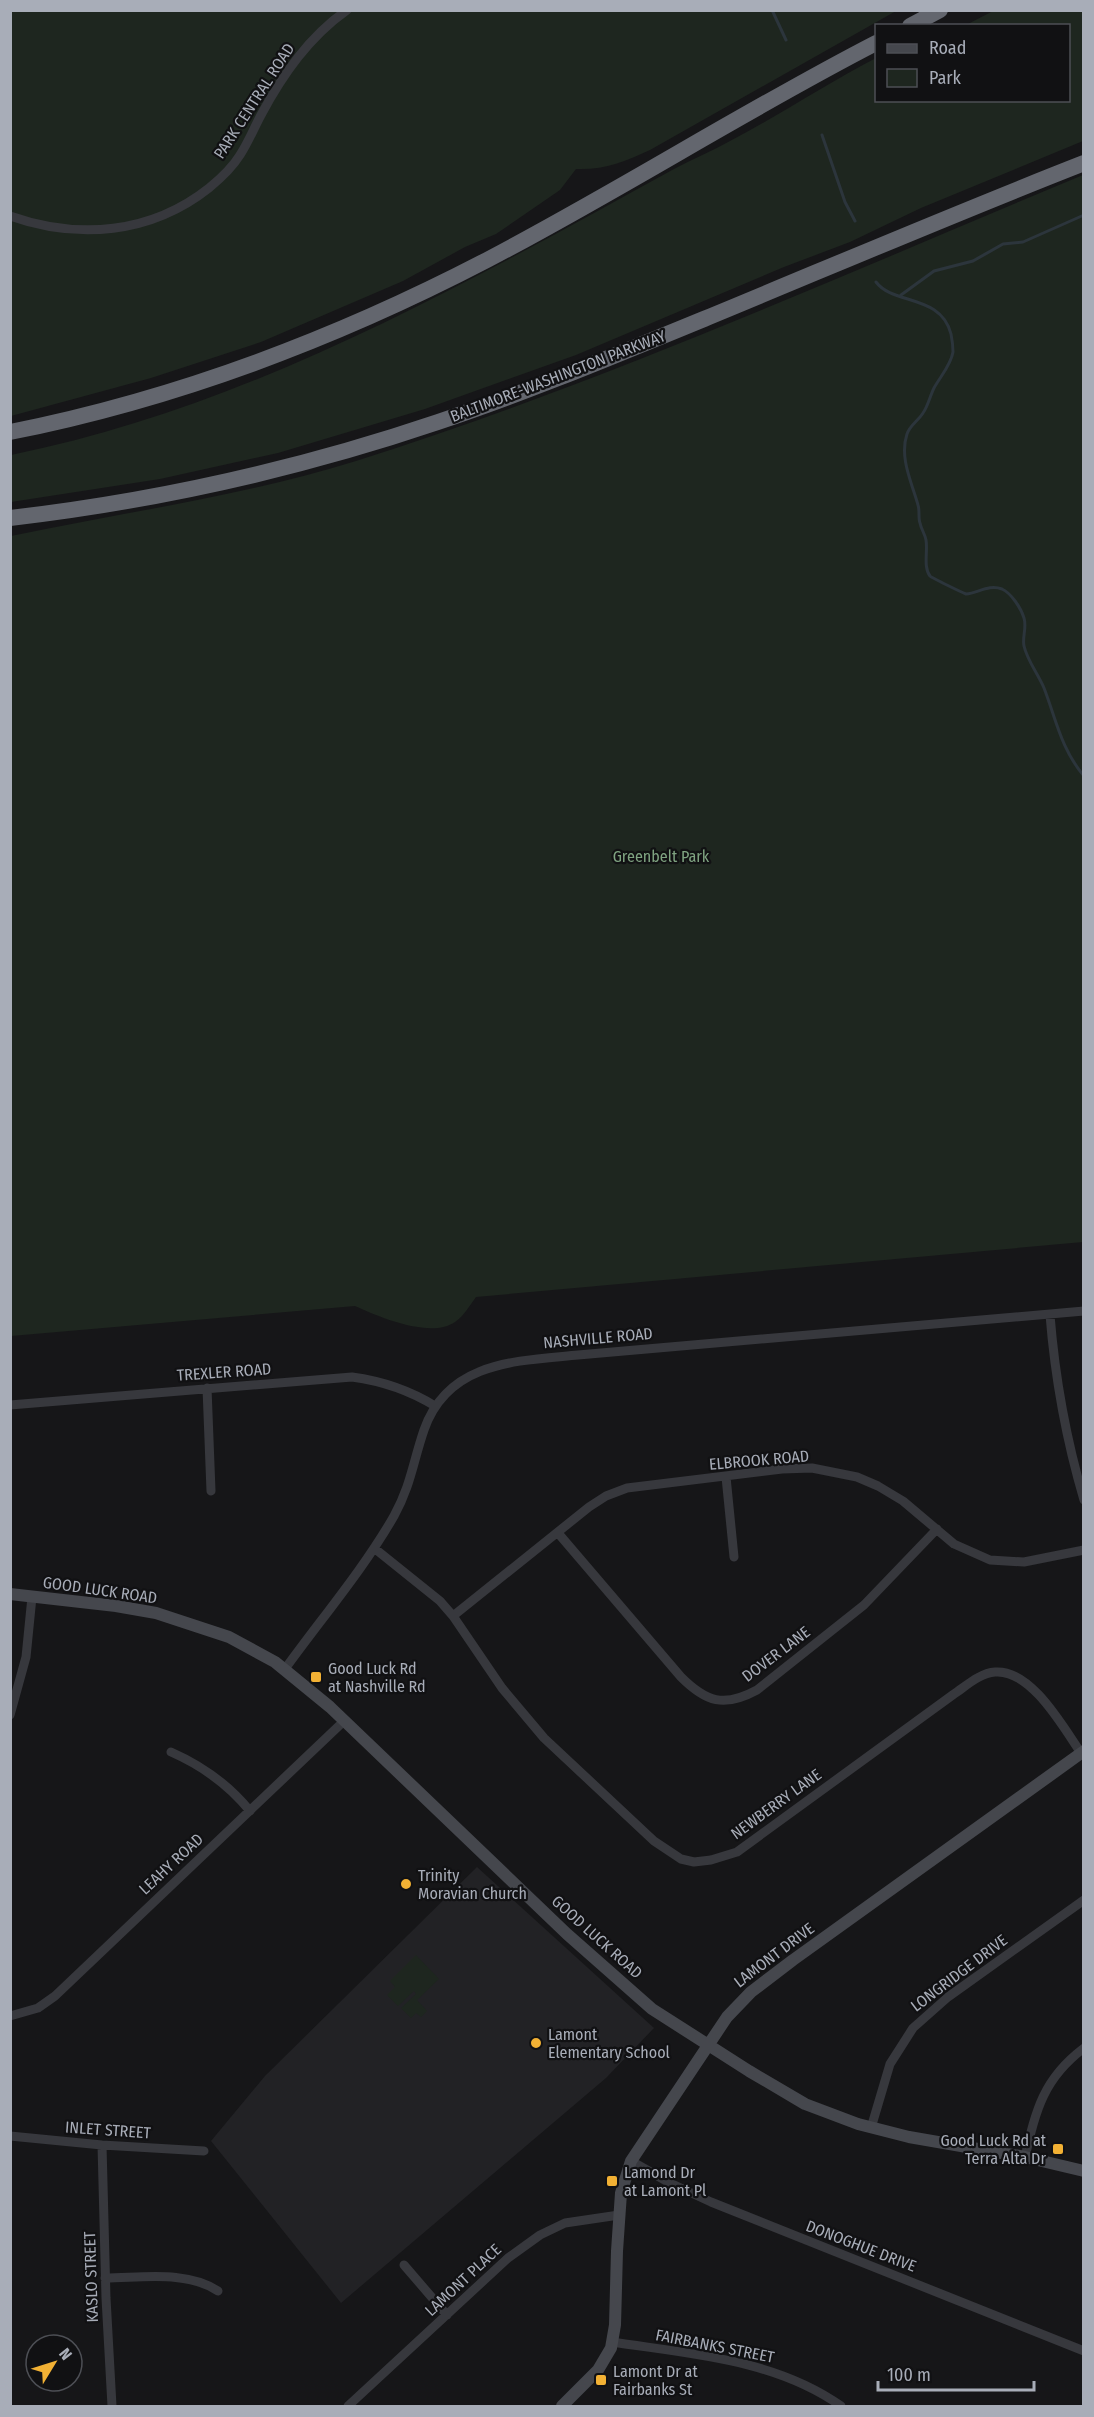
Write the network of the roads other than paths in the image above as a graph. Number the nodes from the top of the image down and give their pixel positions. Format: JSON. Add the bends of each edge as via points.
{"nodes":[{"id":1,"x":347,"y":10,"type":"edge"},
{"id":2,"x":940,"y":10,"type":"edge"},
{"id":3,"x":914,"y":24,"type":"edge"},
{"id":4,"x":875,"y":43,"type":"edge"},
{"id":5,"x":1083,"y":163,"type":"edge"},
{"id":6,"x":10,"y":216,"type":"edge"},
{"id":7,"x":10,"y":432,"type":"edge"},
{"id":8,"x":10,"y":518,"type":"edge"},
{"id":9,"x":1083,"y":1311,"type":"edge"},
{"id":10,"x":1050,"y":1315,"type":"junction"},
{"id":11,"x":207,"y":1388,"type":"junction"},
{"id":12,"x":10,"y":1405,"type":"edge"},
{"id":13,"x":435,"y":1406,"type":"junction"},
{"id":14,"x":726,"y":1477,"type":"junction"},
{"id":15,"x":211,"y":1491,"type":"dead end"},
{"id":16,"x":1083,"y":1500,"type":"edge"},
{"id":17,"x":937,"y":1529,"type":"junction"},
{"id":18,"x":558,"y":1533,"type":"junction"},
{"id":19,"x":374,"y":1548,"type":"junction"},
{"id":20,"x":1083,"y":1550,"type":"edge"},
{"id":21,"x":734,"y":1557,"type":"dead end"},
{"id":22,"x":10,"y":1594,"type":"edge"},
{"id":23,"x":32,"y":1597,"type":"junction"},
{"id":24,"x":453,"y":1616,"type":"junction"},
{"id":25,"x":285,"y":1669,"type":"junction"},
{"id":26,"x":10,"y":1714,"type":"edge"},
{"id":27,"x":344,"y":1721,"type":"junction"},
{"id":28,"x":171,"y":1752,"type":"dead end"},
{"id":29,"x":1082,"y":1752,"type":"edge"},
{"id":30,"x":250,"y":1811,"type":"junction"},
{"id":31,"x":1083,"y":1900,"type":"edge"},
{"id":32,"x":10,"y":2016,"type":"edge"},
{"id":33,"x":707,"y":2045,"type":"junction"},
{"id":34,"x":1083,"y":2048,"type":"edge"},
{"id":35,"x":871,"y":2128,"type":"junction"},
{"id":36,"x":10,"y":2136,"type":"edge"},
{"id":37,"x":102,"y":2145,"type":"junction"},
{"id":38,"x":204,"y":2151,"type":"dead end"},
{"id":39,"x":1026,"y":2157,"type":"junction"},
{"id":40,"x":630,"y":2161,"type":"junction"},
{"id":41,"x":1083,"y":2171,"type":"edge"},
{"id":42,"x":619,"y":2215,"type":"junction"},
{"id":43,"x":404,"y":2265,"type":"dead end"},
{"id":44,"x":105,"y":2278,"type":"junction"},
{"id":45,"x":218,"y":2291,"type":"dead end"},
{"id":46,"x":447,"y":2315,"type":"junction"},
{"id":47,"x":612,"y":2342,"type":"junction"},
{"id":48,"x":1083,"y":2351,"type":"edge"},
{"id":49,"x":112,"y":2406,"type":"edge"},
{"id":50,"x":348,"y":2406,"type":"edge"},
{"id":51,"x":562,"y":2406,"type":"edge"},
{"id":52,"x":841,"y":2406,"type":"edge"}],
"edges":[{"from":1,"to":6,"type":"street","name":"PARK CENTRAL ROAD","via":[[295,59],[240,157],[219,180],[176,211],[124,228],[100,231],[68,230]]},
{"from":2,"to":3,"type":"highway"},
{"from":4,"to":7,"type":"highway","via":[[488,259],[350,325],[188,385]]},
{"from":5,"to":8,"type":"highway","name":"BALTIMORE-WASHINGTON PARKWAY","via":[[582,369],[438,422],[306,462],[216,484]]},
{"from":9,"to":10,"type":"street","name":"NASHVILLE ROAD"},
{"from":10,"to":13,"type":"street","name":"NASHVILLE ROAD","via":[[501,1363],[472,1375]]},
{"from":10,"to":16,"type":"street","via":[[1067,1441]]},
{"from":11,"to":12,"type":"street","name":"TREXLER ROAD"},
{"from":11,"to":13,"type":"street","name":"TREXLER ROAD","via":[[352,1377],[388,1384]]},
{"from":11,"to":15,"type":"street"},
{"from":13,"to":19,"type":"street","name":"NASHVILLE ROAD","via":[[424,1430],[409,1486]]},
{"from":14,"to":17,"type":"street","name":"ELBROOK ROAD","via":[[812,1468],[857,1477],[903,1502]]},
{"from":14,"to":18,"type":"street","name":"ELBROOK ROAD","via":[[627,1488],[589,1507]]},
{"from":14,"to":21,"type":"street"},
{"from":17,"to":18,"type":"street","name":"DOVER LANE","via":[[864,1605],[757,1690],[723,1701],[704,1696],[681,1677]]},
{"from":17,"to":20,"type":"street","name":"ELBROOK ROAD","via":[[954,1544],[990,1560],[1024,1562]]},
{"from":18,"to":24,"type":"street","name":"ELBROOK ROAD"},
{"from":19,"to":24,"type":"street","name":"NEWBERRY LANE"},
{"from":19,"to":25,"type":"street","name":"NASHVILLE ROAD"},
{"from":22,"to":23,"type":"main road","name":"GOOD LUCK ROAD"},
{"from":23,"to":25,"type":"main road","name":"GOOD LUCK ROAD","via":[[116,1606],[183,1621],[246,1645]]},
{"from":23,"to":26,"type":"street","via":[[26,1657]]},
{"from":24,"to":29,"type":"street","name":"NEWBERRY LANE","via":[[501,1688],[544,1738],[654,1841],[681,1859],[694,1862],[726,1857],[752,1843],[954,1694],[994,1672],[1006,1673],[1029,1685]]},
{"from":25,"to":27,"type":"main road","name":"GOOD LUCK ROAD"},
{"from":27,"to":30,"type":"street","name":"LEAHY ROAD"},
{"from":27,"to":33,"type":"main road","name":"GOOD LUCK ROAD","via":[[604,1967],[652,2009]]},
{"from":28,"to":30,"type":"street","via":[[216,1777]]},
{"from":29,"to":33,"type":"main road","name":"LAMONT DRIVE","via":[[751,1992]]},
{"from":30,"to":32,"type":"street","name":"LEAHY ROAD","via":[[55,1996],[38,2007]]},
{"from":31,"to":35,"type":"street","name":"LONGRIDGE DRIVE","via":[[948,1997],[913,2028],[890,2064]]},
{"from":33,"to":35,"type":"main road","name":"GOOD LUCK ROAD","via":[[805,2104]]},
{"from":33,"to":40,"type":"main road","name":"LAMONT DRIVE"},
{"from":34,"to":39,"type":"street","via":[[1055,2074],[1042,2094]]},
{"from":35,"to":39,"type":"main road","name":"GOOD LUCK ROAD"},
{"from":36,"to":37,"type":"street","name":"INLET STREET"},
{"from":37,"to":38,"type":"street","name":"INLET STREET"},
{"from":37,"to":44,"type":"street","name":"KASLO STREET"},
{"from":39,"to":41,"type":"main road","name":"GOOD LUCK ROAD"},
{"from":40,"to":42,"type":"main road","name":"LAMONT DRIVE"},
{"from":40,"to":48,"type":"street","name":"DONOGHUE DRIVE","via":[[754,2220]]},
{"from":42,"to":46,"type":"street","name":"LAMONT PLACE","via":[[565,2223],[540,2235],[508,2258]]},
{"from":42,"to":47,"type":"main road","name":"LAMONT DRIVE"},
{"from":43,"to":46,"type":"street"},
{"from":44,"to":45,"type":"street","via":[[175,2277],[208,2284]]},
{"from":44,"to":49,"type":"street","name":"KASLO STREET"},
{"from":46,"to":50,"type":"street","name":"LAMONT PLACE"},
{"from":47,"to":51,"type":"main road","name":"LAMONT DRIVE","via":[[608,2356]]},
{"from":47,"to":52,"type":"street","name":"FAIRBANKS STREET","via":[[768,2370],[816,2389]]}]}
